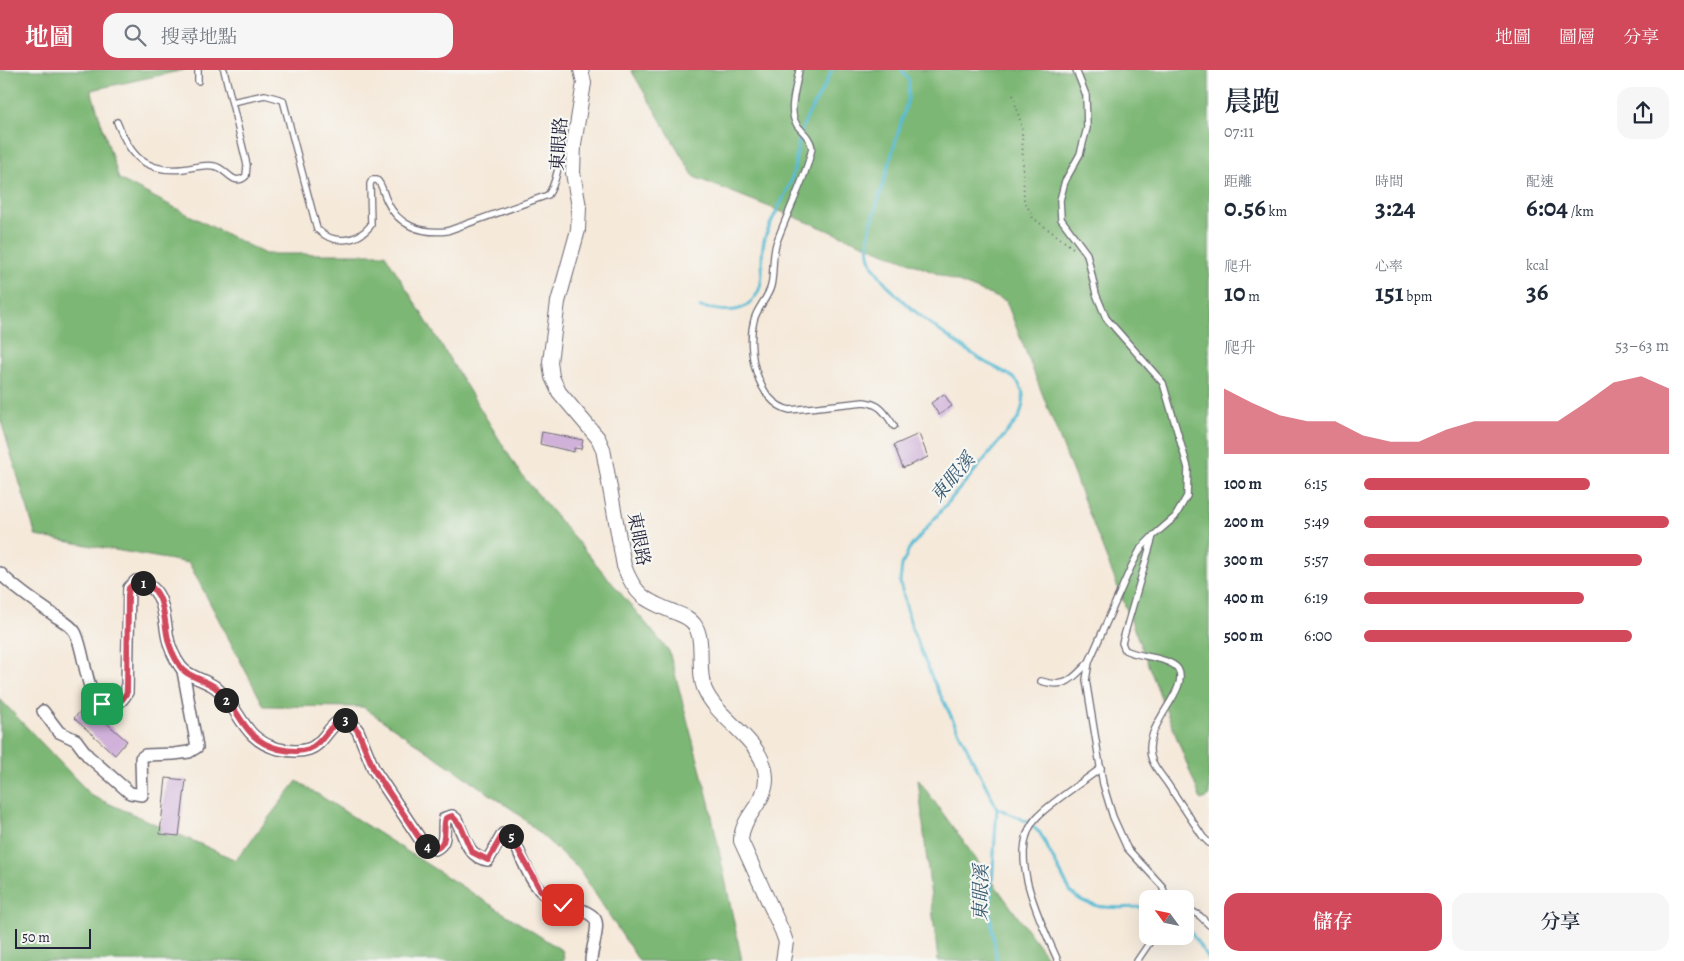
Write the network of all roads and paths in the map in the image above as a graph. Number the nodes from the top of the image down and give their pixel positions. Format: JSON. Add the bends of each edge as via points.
{"nodes":[{"id":1,"x":198,"y":70,"type":"edge"},
{"id":2,"x":224,"y":70,"type":"edge"},
{"id":3,"x":581,"y":70,"type":"edge"},
{"id":4,"x":799,"y":70,"type":"edge"},
{"id":5,"x":1076,"y":70,"type":"edge"},
{"id":6,"x":198,"y":81,"type":"dead end"},
{"id":7,"x":1013,"y":95,"type":"dead end"},
{"id":8,"x":232,"y":102,"type":"junction"},
{"id":9,"x":117,"y":122,"type":"dead end"},
{"id":10,"x":574,"y":144,"type":"junction"},
{"id":11,"x":1086,"y":254,"type":"junction"},
{"id":12,"x":894,"y":426,"type":"dead end"},
{"id":13,"x":1153,"y":536,"type":"junction"},
{"id":14,"x":0,"y":573,"type":"edge"},
{"id":15,"x":1089,"y":662,"type":"junction"},
{"id":16,"x":183,"y":671,"type":"junction"},
{"id":17,"x":1042,"y":681,"type":"dead end"},
{"id":18,"x":43,"y":711,"type":"dead end"},
{"id":19,"x":1101,"y":768,"type":"junction"},
{"id":20,"x":1209,"y":843,"type":"edge"},
{"id":21,"x":1164,"y":890,"type":"edge"},
{"id":22,"x":1194,"y":912,"type":"edge"},
{"id":23,"x":1209,"y":926,"type":"edge"},
{"id":24,"x":1148,"y":945,"type":"edge"},
{"id":25,"x":592,"y":961,"type":"edge"},
{"id":26,"x":783,"y":961,"type":"edge"},
{"id":27,"x":1058,"y":961,"type":"edge"},
{"id":28,"x":1137,"y":961,"type":"edge"}],
"edges":[{"from":1,"to":6,"type":"lane"},
{"from":2,"to":8,"type":"lane"},
{"from":3,"to":10,"type":"street","name":"東眼路","via":[[584,83]]},
{"from":4,"to":12,"type":"lane","via":[[793,116],[810,139],[812,148],[775,248],[770,288],[753,322],[753,364],[771,400],[780,408],[790,410],[874,403],[882,407]]},
{"from":5,"to":11,"type":"lane","via":[[1086,95],[1087,128],[1080,154],[1065,181],[1060,200],[1062,218]]},
{"from":7,"to":11,"type":"path","via":[[1023,142],[1024,199],[1038,223]]},
{"from":8,"to":9,"type":"lane","via":[[247,165],[246,176],[236,181],[214,166],[166,170],[151,165],[136,157],[126,146]]},
{"from":8,"to":10,"type":"lane","via":[[265,95],[283,100],[317,229],[325,237],[338,240],[358,237],[371,225],[372,180],[381,183],[390,209],[399,218],[430,233],[447,231],[548,195],[555,183],[562,154]]},
{"from":10,"to":26,"type":"street","name":"東眼路","via":[[578,230],[553,327],[552,377],[559,392],[598,438],[603,449],[624,566],[630,583],[648,602],[694,624],[705,691],[724,718],[753,746],[766,773],[765,792],[744,822],[741,841],[786,942]]},
{"from":11,"to":13,"type":"lane","via":[[1106,318],[1163,383],[1188,468],[1187,496],[1176,517]]},
{"from":13,"to":15,"type":"lane","via":[[1141,548]]},
{"from":13,"to":20,"type":"lane","via":[[1122,643],[1125,650],[1133,654],[1177,666],[1181,683],[1150,740],[1152,760]]},
{"from":14,"to":16,"type":"street","via":[[74,629],[82,647],[91,689],[102,704],[112,706],[119,703],[127,692],[128,595],[129,588],[136,581],[148,586],[160,598],[170,648]]},
{"from":15,"to":17,"type":"lane","via":[[1064,684]]},
{"from":15,"to":19,"type":"lane","via":[[1086,680]]},
{"from":16,"to":18,"type":"street","via":[[197,747],[189,752],[141,758],[142,795],[130,793],[88,756],[76,740],[59,732]]},
{"from":16,"to":25,"type":"street","via":[[215,688],[250,734],[272,747],[299,751],[309,749],[318,744],[335,722],[342,719],[352,724],[374,770],[413,830],[429,847],[435,849],[444,841],[444,823],[448,816],[456,819],[468,847],[483,859],[488,860],[503,834],[509,833],[541,891],[552,900],[588,912],[595,918],[597,927]]},
{"from":19,"to":21,"type":"lane","via":[[1113,817],[1127,848]]},
{"from":19,"to":27,"type":"lane","via":[[1037,817],[1028,831],[1024,872]]},
{"from":22,"to":23,"type":"lane"},
{"from":24,"to":28,"type":"lane"}]}
